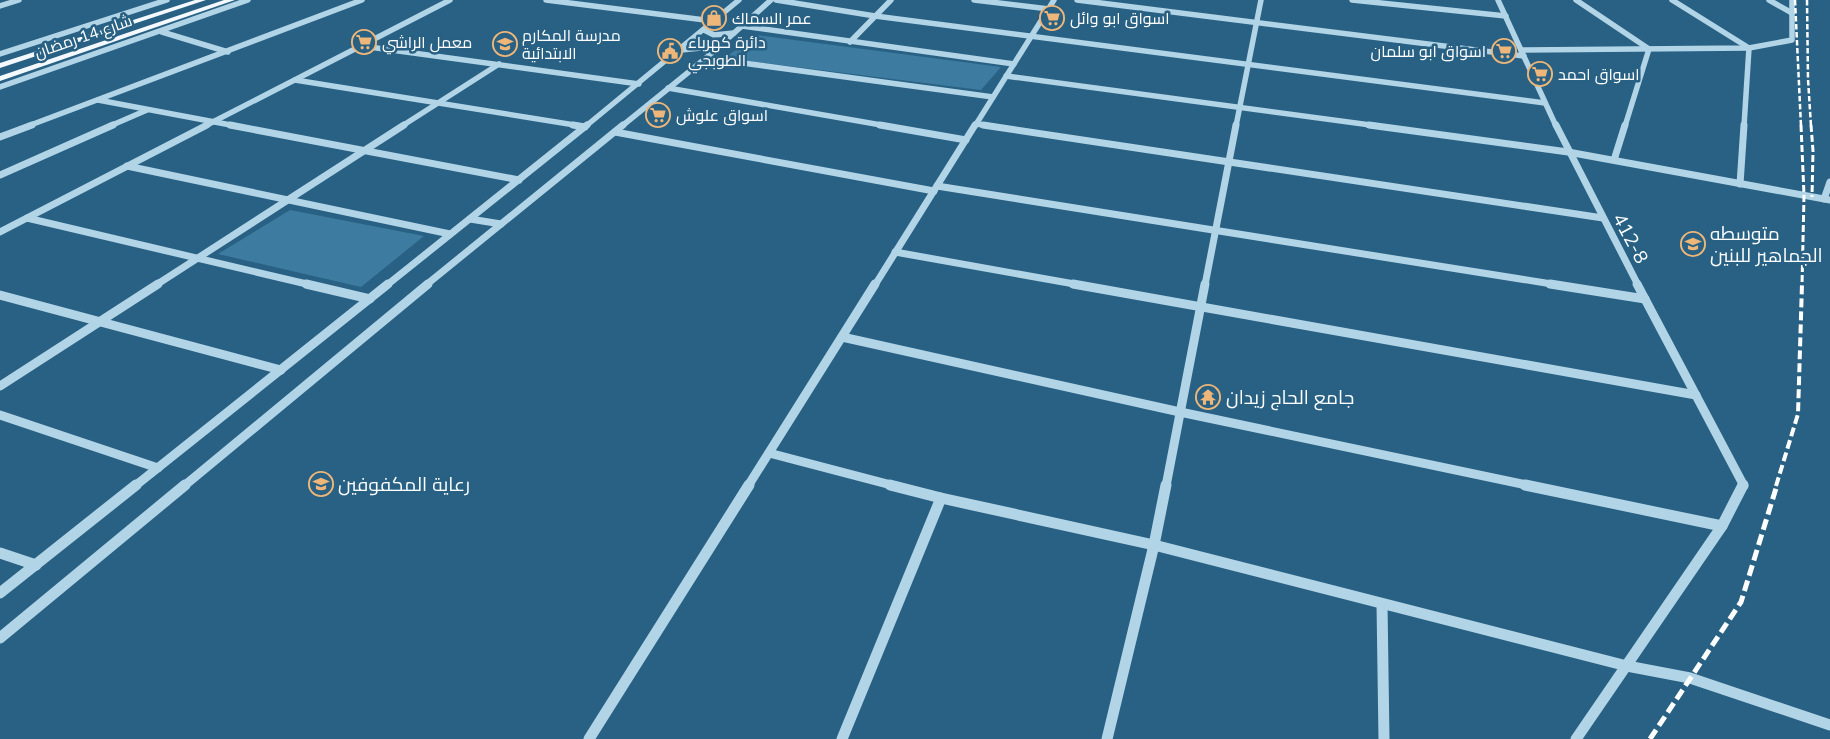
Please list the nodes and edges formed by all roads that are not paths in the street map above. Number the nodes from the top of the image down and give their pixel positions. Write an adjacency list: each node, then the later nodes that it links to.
1 (19, 0): 24 (street)
2 (167, 0): 44 (street)
3 (202, 0): 49 (main road, شارع 14 رمضان)
4 (248, 0): 34 (street)
5 (362, 0): 41 (street)
6 (450, 0): 38 (street)
7 (546, 0): 25 (street)
8 (607, 0): 25 (street)
9 (739, 0): 30 (street)
10 (771, 0): 32 (street)
11 (776, 0): 28 (street)
12 (891, 0): 28 (street)
13 (974, 0): 26 (street)
14 (1054, 0): 26 (street)
15 (1078, 0): 31 (street)
16 (1261, 0): 31 (street)
17 (1352, 0): 29 (street)
18 (1498, 0): 29 (street, 412-8)
19 (1576, 0): 40 (street)
20 (1672, 0): 39 (street)
21 (1769, 0): 27 (street)
22 (1792, 0): 27 (street)
23 (229, 1): 51 (main road, شارع 14 رمضان)
24 (0, 6)
25 (598, 6): 30 (street)
26 (1048, 9): 36 (street)
27 (1792, 13): 39 (street)
28 (875, 16): 36 (street); 37 (street)
29 (1506, 16): 43 (street, 412-8)
30 (713, 21): 33 (street)
31 (1257, 22): 43 (street); 46 (street)
32 (742, 26): 35 (street); 37 (street)
33 (704, 30): 35 (street); 42 (street)
34 (161, 31): 41 (street); 54 (street)
35 (735, 32): 45 (street)
36 (1032, 35): 46 (street); 48 (street)
37 (850, 42): 48 (street)
38 (362, 46): 47 (street); 52 (street)
39 (1749, 48): 40 (street); 76 (street)
40 (1649, 49): 43 (street); 70 (street)
41 (229, 52): 57 (street)
42 (679, 52): 45 (street); 53 (street)
43 (1522, 53): 58 (street, 412-8)
44 (0, 54)
45 (708, 56): 55 (street); 56 (street)
46 (1249, 63): 58 (street); 60 (street)
47 (499, 64): 53 (street); 59 (street)
48 (1014, 64): 50 (street)
49 (0, 66)
50 (1006, 76): 56 (street); 60 (street)
51 (0, 78)
52 (295, 80): 59 (street); 62 (street)
53 (639, 84): 64 (street)
54 (0, 87)
55 (668, 88): 65 (street); 67 (street)
56 (993, 98): 63 (street)
57 (98, 100): 61 (street); 66 (street)
58 (1545, 102): 69 (street, 412-8)
59 (438, 104): 64 (street); 68 (street)
60 (1240, 108): 69 (street); 71 (street)
61 (148, 110): 62 (street); 73 (street)
62 (214, 122): 68 (street); 72 (street)
63 (976, 124): 67 (street); 71 (street)
64 (585, 127): 74 (street)
65 (615, 132): 77 (street); 83 (street)
66 (0, 137)
67 (966, 140): 77 (street)
68 (365, 150): 74 (street); 78 (street)
69 (1568, 152): 70 (street); 81 (street, 412-8)
70 (1614, 160): 76 (street)
71 (1229, 163): 81 (street); 84 (street)
72 (127, 166): 78 (street); 80 (street)
73 (0, 175)
74 (519, 180): 82 (street)
75 (1830, 182): 79 (street)
76 (1740, 184): 79 (street)
77 (936, 188): 84 (street); 87 (street)
78 (288, 200): 86 (street); 88 (street)
79 (1827, 200)
80 (27, 218): 85 (street); 88 (street)
81 (1603, 218): 91 (street, 412-8)
82 (470, 219): 83 (street); 86 (street)
83 (502, 224): 109 (street)
84 (1216, 231): 91 (street); 92 (street)
85 (0, 232)
86 (450, 234): 90 (street)
87 (895, 252): 92 (street); 94 (street)
88 (197, 258): 90 (street); 93 (street)
89 (0, 295): 93 (street)
90 (370, 299): 95 (street)
91 (1645, 299): 97 (street, 412-8)
92 (1200, 307): 97 (street); 98 (street)
93 (100, 322): 95 (street); 96 (street)
94 (842, 337): 98 (street); 100 (street)
95 (281, 370): 101 (street)
96 (0, 386)
97 (1696, 396): 103 (street, 412-8)
98 (1180, 412): 103 (street); 104 (street)
99 (0, 415): 101 (street)
100 (769, 452): 102 (street); 112 (street)
101 (158, 468): 106 (street)
102 (941, 498): 104 (street); 113 (street)
103 (1722, 526): 110 (street)
104 (1154, 545): 108 (street); 114 (street)
105 (0, 553): 106 (street)
106 (36, 565): 107 (street)
107 (0, 593)
108 (1382, 604): 110 (street); 115 (street)
109 (0, 638)
110 (1627, 666): 111 (street); 116 (street)
111 (1830, 725)
112 (589, 739)
113 (842, 739)
114 (1107, 739)
115 (1384, 739)
116 (1576, 739)

